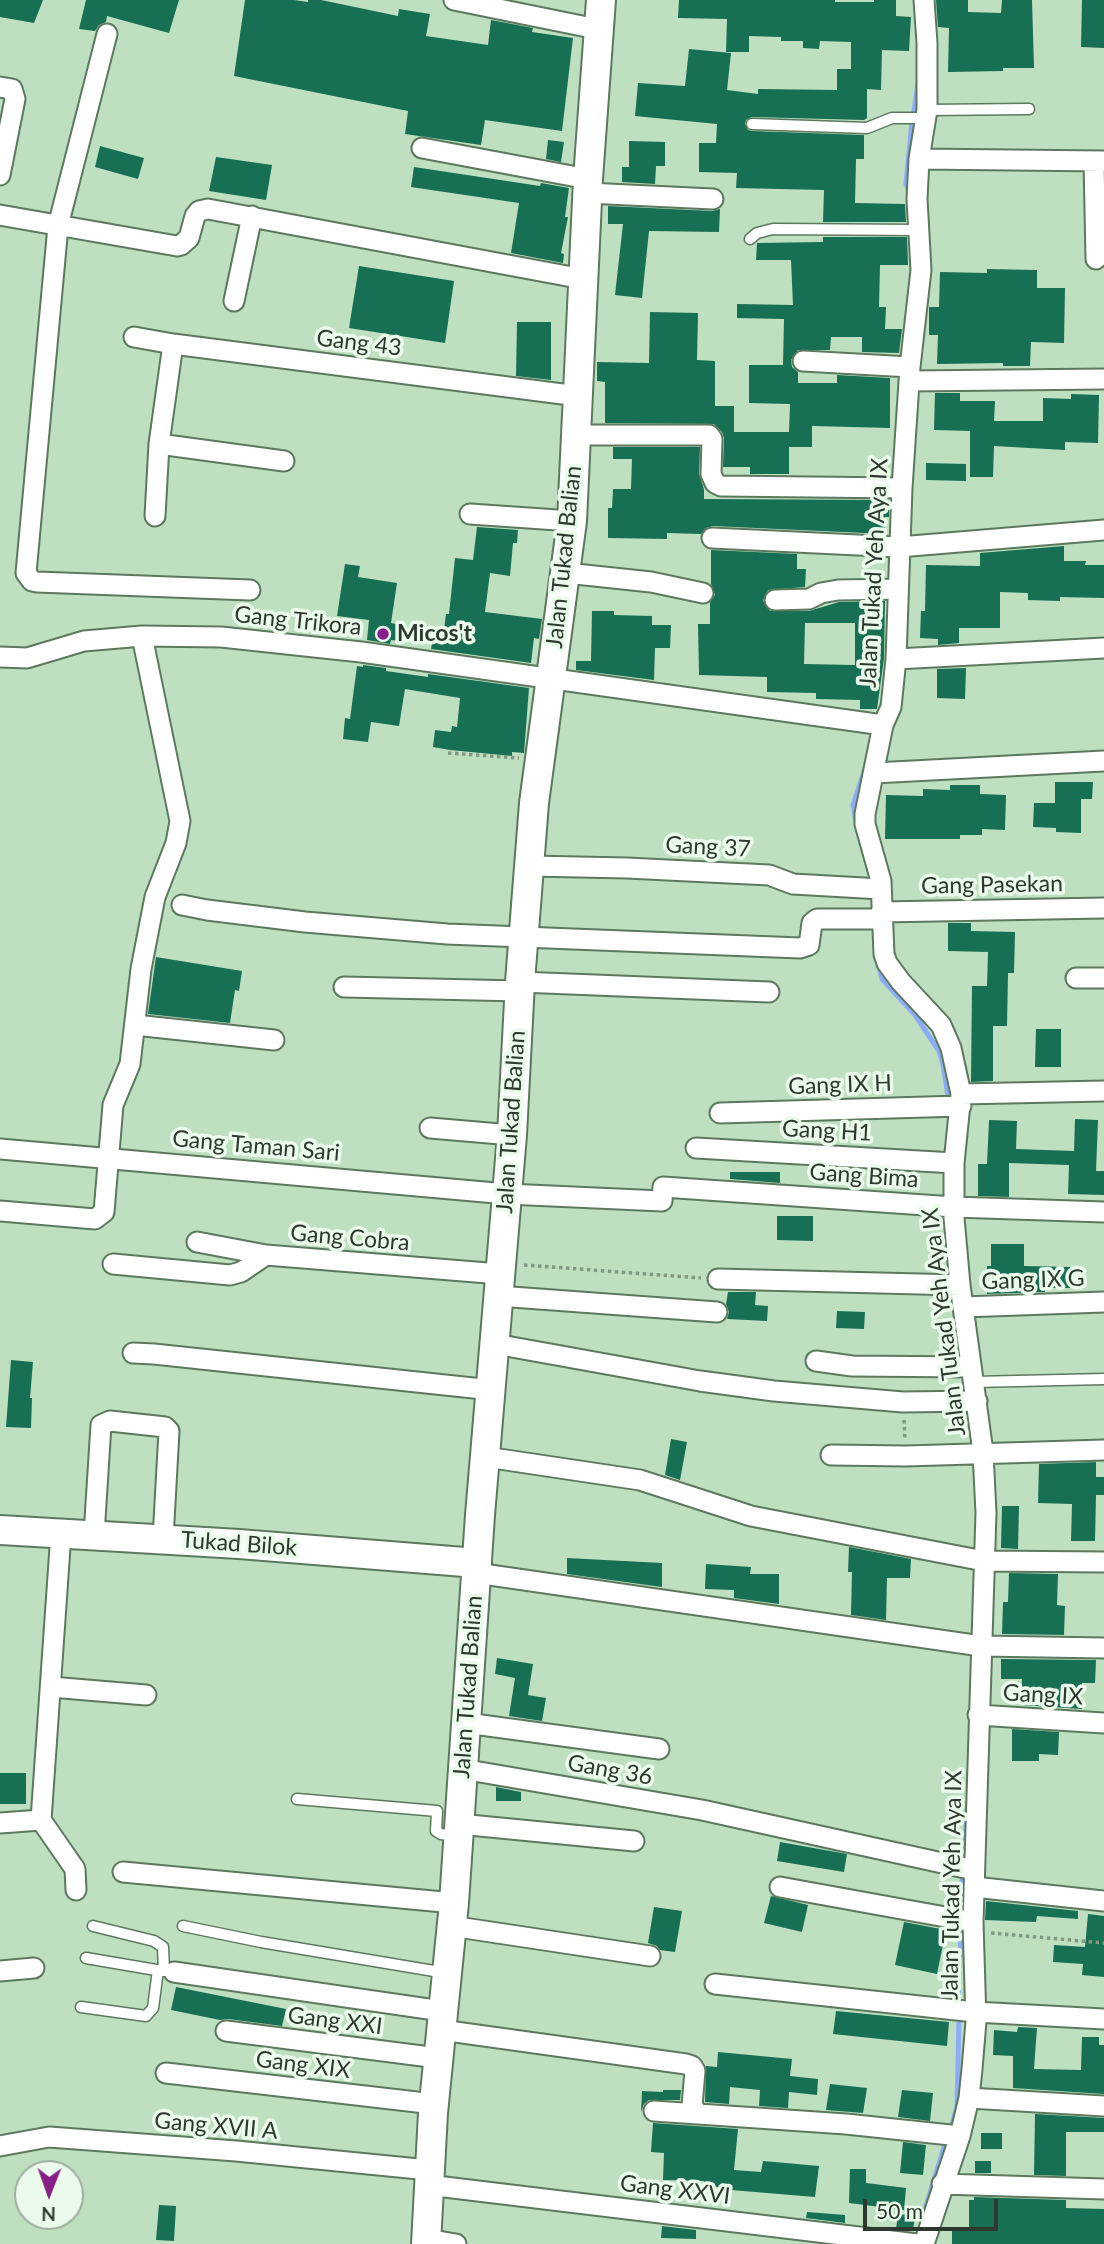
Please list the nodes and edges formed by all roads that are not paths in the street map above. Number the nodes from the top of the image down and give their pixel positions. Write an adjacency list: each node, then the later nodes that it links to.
1 (454, 0): 4 (street)
2 (601, 0): 4 (street, Jalan Tukad Balian)
3 (924, 0): 8 (street, Jalan Tukad Yeh Aya IX)
4 (597, 29): 14 (street, Jalan Tukad Balian)
5 (107, 34): 18 (street)
6 (0, 87): 13 (street)
7 (1029, 109): 8 (lane)
8 (926, 114): 9 (lane); 11 (street, Jalan Tukad Yeh Aya IX)
9 (752, 124)
10 (422, 148): 14 (street)
11 (919, 159): 12 (street); 19 (street, Jalan Tukad Yeh Aya IX)
12 (1099, 161): 21 (street)
13 (0, 175)
14 (587, 186): 15 (street); 22 (street, Jalan Tukad Balian)
15 (713, 199)
16 (0, 215): 18 (street)
17 (252, 216): 18 (street); 22 (street); 23 (street)
18 (58, 226): 42 (street)
19 (919, 230): 20 (lane); 27 (street, Jalan Tukad Yeh Aya IX)
20 (750, 239)
21 (1096, 259)
22 (583, 279): 29 (street, Jalan Tukad Balian)
23 (234, 301)
24 (134, 337): 25 (street, Gang 43)
25 (173, 344): 29 (street, Gang 43); 31 (street)
26 (803, 361): 27 (street)
27 (910, 374): 28 (street); 33 (street, Jalan Tukad Yeh Aya IX)
28 (1104, 379)
29 (578, 396): 30 (street, Jalan Tukad Balian)
30 (576, 435): 33 (street); 36 (street, Jalan Tukad Balian)
31 (159, 444): 32 (street); 35 (street)
32 (284, 461)
33 (902, 488): 39 (street, Jalan Tukad Yeh Aya IX)
34 (470, 514): 36 (street)
35 (155, 516)
36 (572, 521): 40 (street, Jalan Tukad Balian)
37 (1104, 530): 39 (street)
38 (712, 538): 39 (street)
39 (899, 547): 41 (street, Jalan Tukad Yeh Aya IX)
40 (566, 573): 43 (street); 49 (street, Jalan Tukad Balian)
41 (898, 589): 44 (street); 48 (street, Jalan Tukad Yeh Aya IX)
42 (250, 590)
43 (703, 593)
44 (775, 600)
45 (142, 636): 47 (street, Gang Trikora); 49 (street, Gang Trikora); 64 (street)
46 (1104, 648): 48 (street)
47 (0, 657)
48 (896, 659): 50 (street, Jalan Tukad Yeh Aya IX)
49 (551, 679): 50 (street, Gang Trikora); 53 (street, Jalan Tukad Balian)
50 (883, 725): 52 (street, Jalan Tukad Yeh Aya IX)
51 (1104, 761): 52 (street)
52 (874, 773): 54 (street, Jalan Tukad Yeh Aya IX)
53 (530, 866): 54 (street, Gang 37); 58 (street, Jalan Tukad Balian)
54 (881, 888): 57 (street, Jalan Tukad Yeh Aya IX)
55 (182, 905): 58 (street)
56 (1104, 908): 57 (street, Gang Pasekan)
57 (881, 915): 58 (street, Gang Pasekan); 67 (street, Jalan Tukad Yeh Aya IX)
58 (524, 938): 62 (street, Jalan Tukad Balian)
59 (1076, 978): 60 (street)
60 (1104, 978)
61 (344, 987): 62 (street)
62 (520, 987): 63 (street); 70 (street, Jalan Tukad Balian)
63 (769, 992)
64 (135, 1026): 65 (street); 73 (street)
65 (274, 1040)
66 (1104, 1091): 67 (street, Gang IX H)
67 (961, 1100): 68 (street, Gang IX H); 74 (street, Jalan Tukad Yeh Aya IX)
68 (720, 1113)
69 (430, 1128): 70 (street)
70 (512, 1135): 76 (street, Jalan Tukad Balian)
71 (696, 1148): 74 (street, Gang H1)
72 (0, 1149): 73 (street, Gang Taman Sari)
73 (108, 1157): 76 (street, Gang Taman Sari); 78 (street)
74 (954, 1163): 77 (street, Jalan Tukad Yeh Aya IX)
75 (663, 1187): 76 (street, Gang Taman Sari); 77 (street, Gang Bima)
76 (507, 1194): 83 (street, Jalan Tukad Balian)
77 (954, 1207): 79 (street, Gang Bima); 85 (street, Jalan Tukad Yeh Aya IX)
78 (0, 1211)
79 (1104, 1212)
80 (197, 1242): 81 (street, Gang Cobra)
81 (266, 1255): 82 (street); 83 (street, Gang Cobra)
82 (113, 1264)
83 (500, 1278): 88 (street, Gang Cobra); 89 (street, Jalan Tukad Balian)
84 (718, 1279): 85 (street)
85 (960, 1285): 87 (street, Jalan Tukad Yeh Aya IX)
86 (1104, 1302): 87 (street, Gang IX G)
87 (963, 1307): 93 (street, Jalan Tukad Yeh Aya IX)
88 (717, 1312)
89 (495, 1344): 93 (street); 94 (street, Jalan Tukad Balian)
90 (133, 1353): 94 (street)
91 (816, 1361): 93 (street)
92 (1104, 1379): 93 (lane)
93 (974, 1384): 96 (street, Jalan Tukad Yeh Aya IX)
94 (492, 1390): 98 (street, Jalan Tukad Balian)
95 (1104, 1450): 96 (street)
96 (983, 1452): 97 (street); 103 (street, Jalan Tukad Yeh Aya IX)
97 (831, 1455)
98 (486, 1457): 103 (street); 105 (street, Jalan Tukad Balian)
99 (0, 1530): 100 (street, Tukad Bilok)
100 (61, 1533): 101 (street, Tukad Bilok); 108 (street)
101 (94, 1535): 102 (street, Tukad Bilok); 102 (street)
102 (163, 1539): 105 (street, Tukad Bilok)
103 (984, 1561): 104 (street); 106 (street, Jalan Tukad Yeh Aya IX)
104 (1104, 1563)
105 (476, 1568): 106 (street); 111 (street, Jalan Tukad Balian)
106 (981, 1646): 107 (street); 110 (street, Jalan Tukad Yeh Aya IX)
107 (1104, 1648)
108 (51, 1688): 109 (street); 116 (street)
109 (146, 1695)
110 (978, 1715): 112 (street, Gang IX); 121 (street, Jalan Tukad Yeh Aya IX)
111 (466, 1723): 113 (street); 114 (street, Jalan Tukad Balian)
112 (1104, 1723)
113 (659, 1749)
114 (463, 1769): 118 (street, Jalan Tukad Balian); 121 (street, Gang 36)
115 (297, 1798): 118 (lane)
116 (41, 1820): 117 (street); 123 (street)
117 (0, 1822)
118 (458, 1830): 119 (street); 125 (street, Jalan Tukad Balian)
119 (635, 1841)
120 (123, 1872): 125 (street)
121 (974, 1878): 124 (street, Gang 36); 128 (street, Jalan Tukad Yeh Aya IX)
122 (780, 1888): 128 (street)
123 (76, 1890)
124 (1104, 1901)
125 (452, 1914): 129 (street); 134 (street, Jalan Tukad Balian)
126 (93, 1926): 133 (lane)
127 (183, 1926): 134 (lane)
128 (973, 1927): 137 (street, Jalan Tukad Yeh Aya IX)
129 (650, 1956)
130 (86, 1958): 133 (lane)
131 (34, 1968): 132 (street)
132 (0, 1971)
133 (166, 1971): 136 (lane); 139 (street)
134 (446, 1973): 139 (street, Jalan Tukad Balian)
135 (715, 1984): 137 (street)
136 (81, 2007)
137 (975, 2012): 138 (street); 143 (street, Jalan Tukad Yeh Aya IX)
138 (1104, 2019)
139 (442, 2021): 141 (street, Jalan Tukad Balian); 147 (street)
140 (226, 2031): 141 (street, Gang XXI)
141 (438, 2058): 144 (street, Jalan Tukad Balian)
142 (166, 2073): 144 (street, Gang XIX)
143 (969, 2098): 145 (street); 148 (street, Jalan Tukad Yeh Aya IX)
144 (434, 2105): 150 (street, Jalan Tukad Balian)
145 (1104, 2106)
146 (654, 2111): 147 (street)
147 (697, 2112): 148 (street)
148 (960, 2136): 151 (street, Jalan Tukad Yeh Aya IX)
149 (0, 2146): 150 (street, Gang XVII A)
150 (428, 2178): 153 (street, Jalan Tukad Balian); 155 (street, Gang XXVI)
151 (942, 2184): 152 (street); 156 (street, Jalan Tukad Yeh Aya IX)
152 (1104, 2189)
153 (426, 2241): 154 (street)
154 (456, 2244)
155 (917, 2244)
156 (924, 2244)

